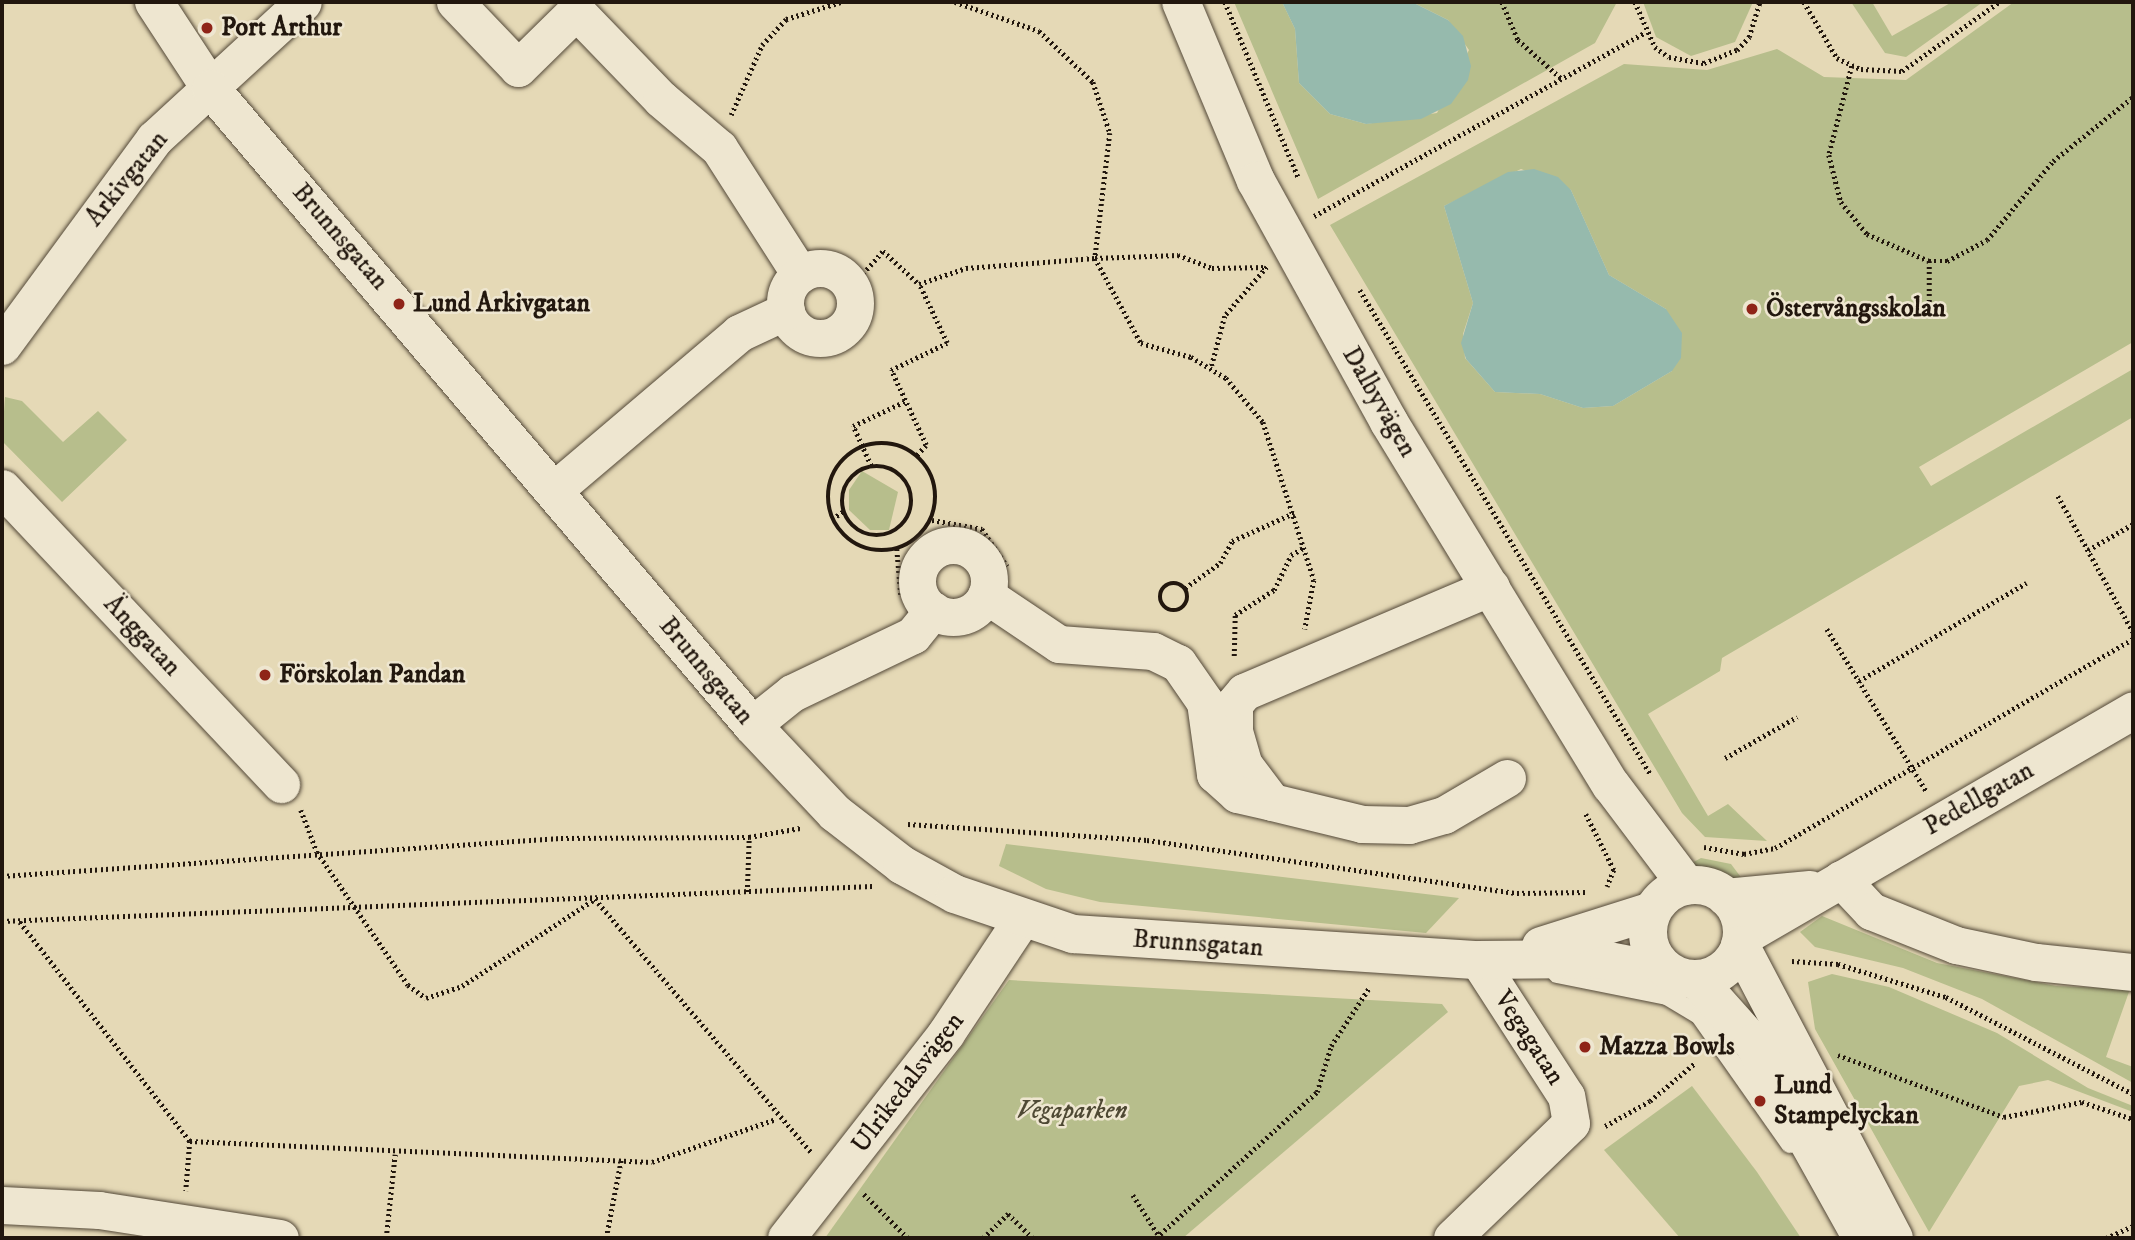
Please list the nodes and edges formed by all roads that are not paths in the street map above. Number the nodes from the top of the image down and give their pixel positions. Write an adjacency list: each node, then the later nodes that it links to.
1 (154, 2): 5 (street, Brunnsgatan)
2 (303, 2): 5 (street, Arkivgatan)
3 (455, 2): 6 (street)
4 (1181, 2): 12 (street, Dalbyvägen)
5 (211, 89): 8 (street, Arkivgatan); 10 (street, Brunnsgatan)
6 (800, 274): 7 (street); 7 (street)
7 (786, 311): 10 (street)
8 (2, 346)
9 (2, 488): 17 (street, Änggatan)
10 (553, 491): 15 (street, Brunnsgatan)
11 (998, 587): 13 (street); 13 (street); 18 (street)
12 (1491, 587): 18 (street); 21 (street, Dalbyvägen)
13 (933, 610): 15 (street)
14 (2133, 710): 19 (street, Pedellgatan)
15 (752, 725): 22 (street, Brunnsgatan)
16 (1507, 778): 18 (street)
17 (281, 784)
18 (1272, 802)
19 (1833, 883): 20 (street, Pedellgatan); 23 (street, Pedellgatan); 25 (street)
20 (1725, 897): 21 (street); 23 (street)
21 (1666, 900): 24 (street, Brunnsgatan); 26 (street)
22 (1021, 920): 24 (street, Brunnsgatan); 29 (street, Ulrikedalsvägen)
23 (1741, 941): 26 (street); 33 (street)
24 (1478, 960): 26 (street, Brunnsgatan); 30 (street, Vegagatan); 31 (lane)
25 (2133, 972)
26 (1683, 976): 32 (street)
27 (2, 1205): 28 (street)
28 (279, 1238)
29 (786, 1238)
30 (1452, 1238)
31 (1856, 1238)
32 (1862, 1238)
33 (1894, 1238)

